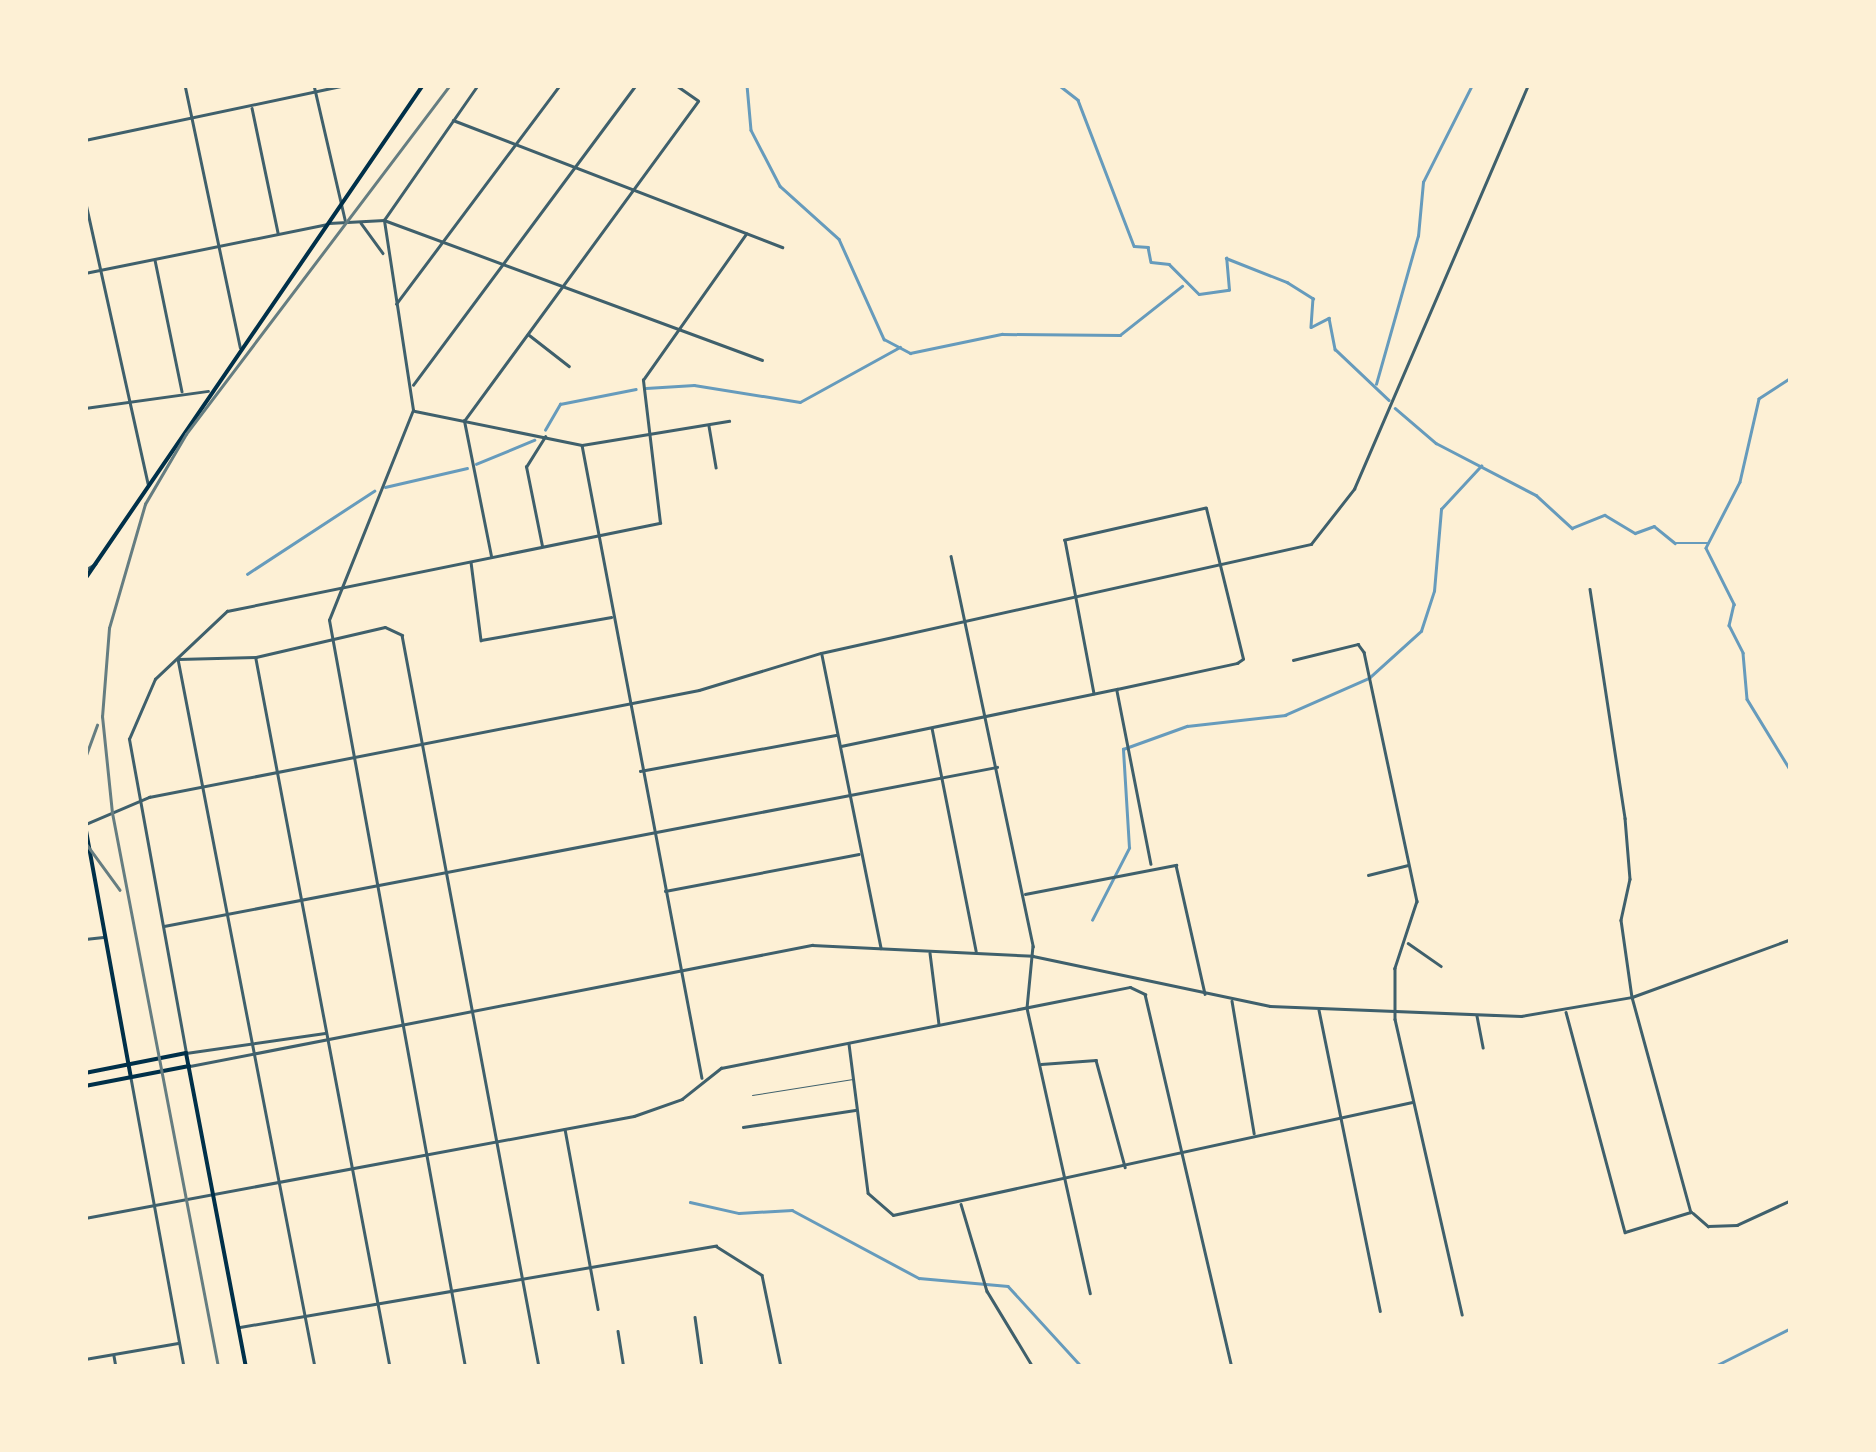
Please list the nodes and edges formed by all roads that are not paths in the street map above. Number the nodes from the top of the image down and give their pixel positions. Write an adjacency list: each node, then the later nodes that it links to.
1 (185, 85): 12 (street)
2 (314, 85): 10 (street)
3 (346, 85): 10 (street)
4 (423, 85): 19 (main road)
5 (478, 85): 13 (street)
6 (560, 85): 15 (street)
7 (636, 85): 16 (street)
8 (675, 85): 17 (street)
9 (1528, 85): 61 (street)
10 (316, 92): 11 (street); 19 (street)
11 (251, 106): 12 (street); 24 (street)
12 (192, 118): 14 (street); 27 (street)
13 (451, 119): 15 (street); 21 (street)
14 (85, 140)
15 (515, 145): 16 (street); 26 (street)
16 (573, 167): 17 (street); 31 (street)
17 (632, 189): 25 (street); 34 (street)
18 (85, 199): 32 (street)
19 (340, 205): 20 (street); 23 (main road)
20 (344, 219): 22 (street); 23 (street)
21 (384, 220): 22 (street); 26 (street); 29 (street)
22 (360, 222): 29 (street)
23 (327, 224): 24 (street); 38 (main road)
24 (279, 234): 27 (street)
25 (746, 234): 28 (street); 36 (street)
26 (440, 245): 31 (street); 35 (street)
27 (218, 246): 30 (street); 38 (street)
28 (782, 248)
29 (384, 254): 35 (street)
30 (155, 258): 32 (street); 42 (street)
31 (499, 267): 34 (street); 41 (street)
32 (99, 270): 33 (street); 44 (street)
33 (85, 272)
34 (561, 289): 36 (street); 37 (street)
35 (394, 304): 41 (street)
36 (674, 330): 39 (street); 50 (street)
37 (527, 333): 40 (street); 47 (street)
38 (240, 348): 43 (main road)
39 (762, 360)
40 (569, 366)
41 (412, 386): 46 (street)
42 (182, 391): 43 (street); 44 (street)
43 (208, 391): 54 (main road)
44 (127, 400): 45 (street); 54 (street)
45 (85, 408)
46 (413, 410): 47 (street); 65 (street)
47 (464, 420): 51 (street); 58 (street)
48 (729, 420): 49 (street)
49 (708, 425): 50 (street); 53 (street)
50 (645, 436): 52 (street); 55 (street)
51 (545, 437): 52 (street); 56 (street)
52 (582, 446): 55 (street)
53 (716, 467)
54 (148, 484): 60 (main road)
55 (598, 537): 56 (street); 67 (street)
56 (542, 548): 58 (street)
57 (950, 556): 68 (street)
58 (491, 557): 59 (street)
59 (471, 562): 65 (street); 67 (street)
60 (96, 563): 62 (street); 63 (main road)
61 (1227, 569): 66 (street); 66 (street); 74 (street)
62 (85, 570)
63 (85, 579)
64 (1590, 589): 115 (street)
65 (336, 592): 69 (street); 72 (street)
66 (1076, 601): 68 (street); 75 (street)
67 (612, 617): 76 (street)
68 (965, 624): 70 (street); 77 (street)
69 (328, 639): 71 (street); 80 (street); 82 (street)
70 (822, 653): 76 (street); 79 (street)
71 (256, 657): 72 (street); 85 (street)
72 (177, 658): 87 (street); 89 (street)
73 (1293, 660): 94 (street)
74 (1117, 689): 75 (street); 95 (street)
75 (1094, 693): 77 (street)
76 (628, 705): 80 (street); 84 (street)
77 (986, 716): 78 (street); 83 (street)
78 (932, 727): 81 (street); 86 (street)
79 (839, 735): 81 (street); 84 (street)
80 (423, 746): 82 (street); 96 (street)
81 (841, 746): 88 (street)
82 (350, 759): 85 (street); 98 (street)
83 (997, 767): 86 (street); 100 (street)
84 (640, 771): 91 (street)
85 (278, 773): 87 (street); 101 (street)
86 (942, 777): 88 (street); 110 (street)
87 (206, 787): 89 (street); 102 (street)
88 (850, 794): 91 (street); 93 (street)
89 (140, 801): 90 (street); 103 (street)
90 (85, 825): 92 (main road)
91 (652, 834): 96 (street); 99 (street)
92 (87, 844): 104 (main road)
93 (862, 854): 99 (street); 108 (street)
94 (1410, 865): 97 (street); 107 (street)
95 (1152, 866): 100 (street); 114 (street)
96 (447, 874): 98 (street); 117 (street)
97 (1368, 875)
98 (374, 886): 101 (street); 123 (street)
99 (664, 892): 113 (street)
100 (1024, 895): 111 (street)
101 (302, 900): 102 (street); 125 (street)
102 (230, 914): 103 (street); 126 (street)
103 (162, 926): 129 (street)
104 (105, 937): 106 (street); 131 (main road)
105 (1791, 939): 115 (street)
106 (86, 940)
107 (1406, 942): 112 (street); 120 (street)
108 (882, 948): 109 (street); 113 (street)
109 (930, 950): 110 (street); 124 (street)
110 (976, 952): 111 (street)
111 (1033, 956): 114 (street); 118 (street)
112 (1441, 966)
113 (679, 968): 117 (street); 137 (street)
114 (1206, 994): 116 (street)
115 (1632, 997): 121 (street); 155 (street)
116 (1232, 1000): 119 (street); 145 (street)
117 (472, 1007): 123 (street); 146 (street)
118 (1027, 1008): 124 (street); 132 (street); 147 (street)
119 (1318, 1008): 120 (street); 142 (street)
120 (1394, 1011): 122 (street); 140 (street)
121 (1566, 1012): 122 (street); 155 (street)
122 (1477, 1014): 128 (street)
123 (400, 1020): 125 (street); 148 (street)
124 (939, 1026): 127 (street)
125 (327, 1034): 126 (street); 130 (street); 150 (street)
126 (254, 1041): 129 (street); 130 (street)
127 (848, 1043): 136 (street); 137 (street)
128 (1483, 1047)
129 (186, 1054): 131 (main road); 133 (main road)
130 (256, 1054): 133 (street); 152 (street)
131 (128, 1064): 134 (main road); 135 (main road)
132 (1040, 1064): 149 (street); 151 (street)
133 (189, 1066): 135 (main road); 167 (main road)
134 (85, 1073)
135 (130, 1077): 138 (main road); 169 (street)
136 (853, 1078): 139 (lane); 141 (street)
137 (702, 1079): 144 (street)
138 (85, 1086)
139 (752, 1095)
140 (1413, 1102): 142 (street); 164 (street)
141 (857, 1110): 143 (street); 154 (street)
142 (1340, 1114): 145 (street); 163 (street)
143 (743, 1127)
144 (565, 1129): 146 (street); 157 (street)
145 (1254, 1135): 147 (street)
146 (497, 1142): 148 (street); 158 (street)
147 (1180, 1154): 149 (street); 185 (street)
148 (425, 1156): 150 (street); 159 (street)
149 (1126, 1168): 151 (street)
150 (352, 1169): 152 (street); 161 (street)
151 (1066, 1180): 154 (street); 160 (street)
152 (280, 1182): 156 (street); 165 (street)
153 (1791, 1200): 155 (street)
154 (960, 1203): 184 (street)
155 (1692, 1212)
156 (85, 1218)
157 (590, 1262): 158 (street); 162 (street); 172 (street)
158 (522, 1273): 159 (street); 179 (street)
159 (450, 1287): 161 (street); 178 (street)
160 (1090, 1293)
161 (377, 1302): 165 (street); 177 (street)
162 (598, 1309)
163 (1380, 1311)
164 (1462, 1314)
165 (305, 1315): 167 (street); 176 (street)
166 (695, 1317): 181 (street)
167 (238, 1328): 175 (main road)
168 (618, 1331): 180 (street)
169 (180, 1342): 170 (street); 174 (street)
170 (114, 1354): 171 (street); 173 (street)
171 (85, 1359)
172 (781, 1366): 183 (street)
173 (116, 1367)
174 (184, 1367)
175 (246, 1367)
176 (315, 1367)
177 (390, 1367)
178 (465, 1367)
179 (539, 1367)
180 (624, 1367)
181 (703, 1367): 182 (street)
182 (742, 1367)
183 (770, 1367)
184 (1033, 1367)
185 (1232, 1367)

